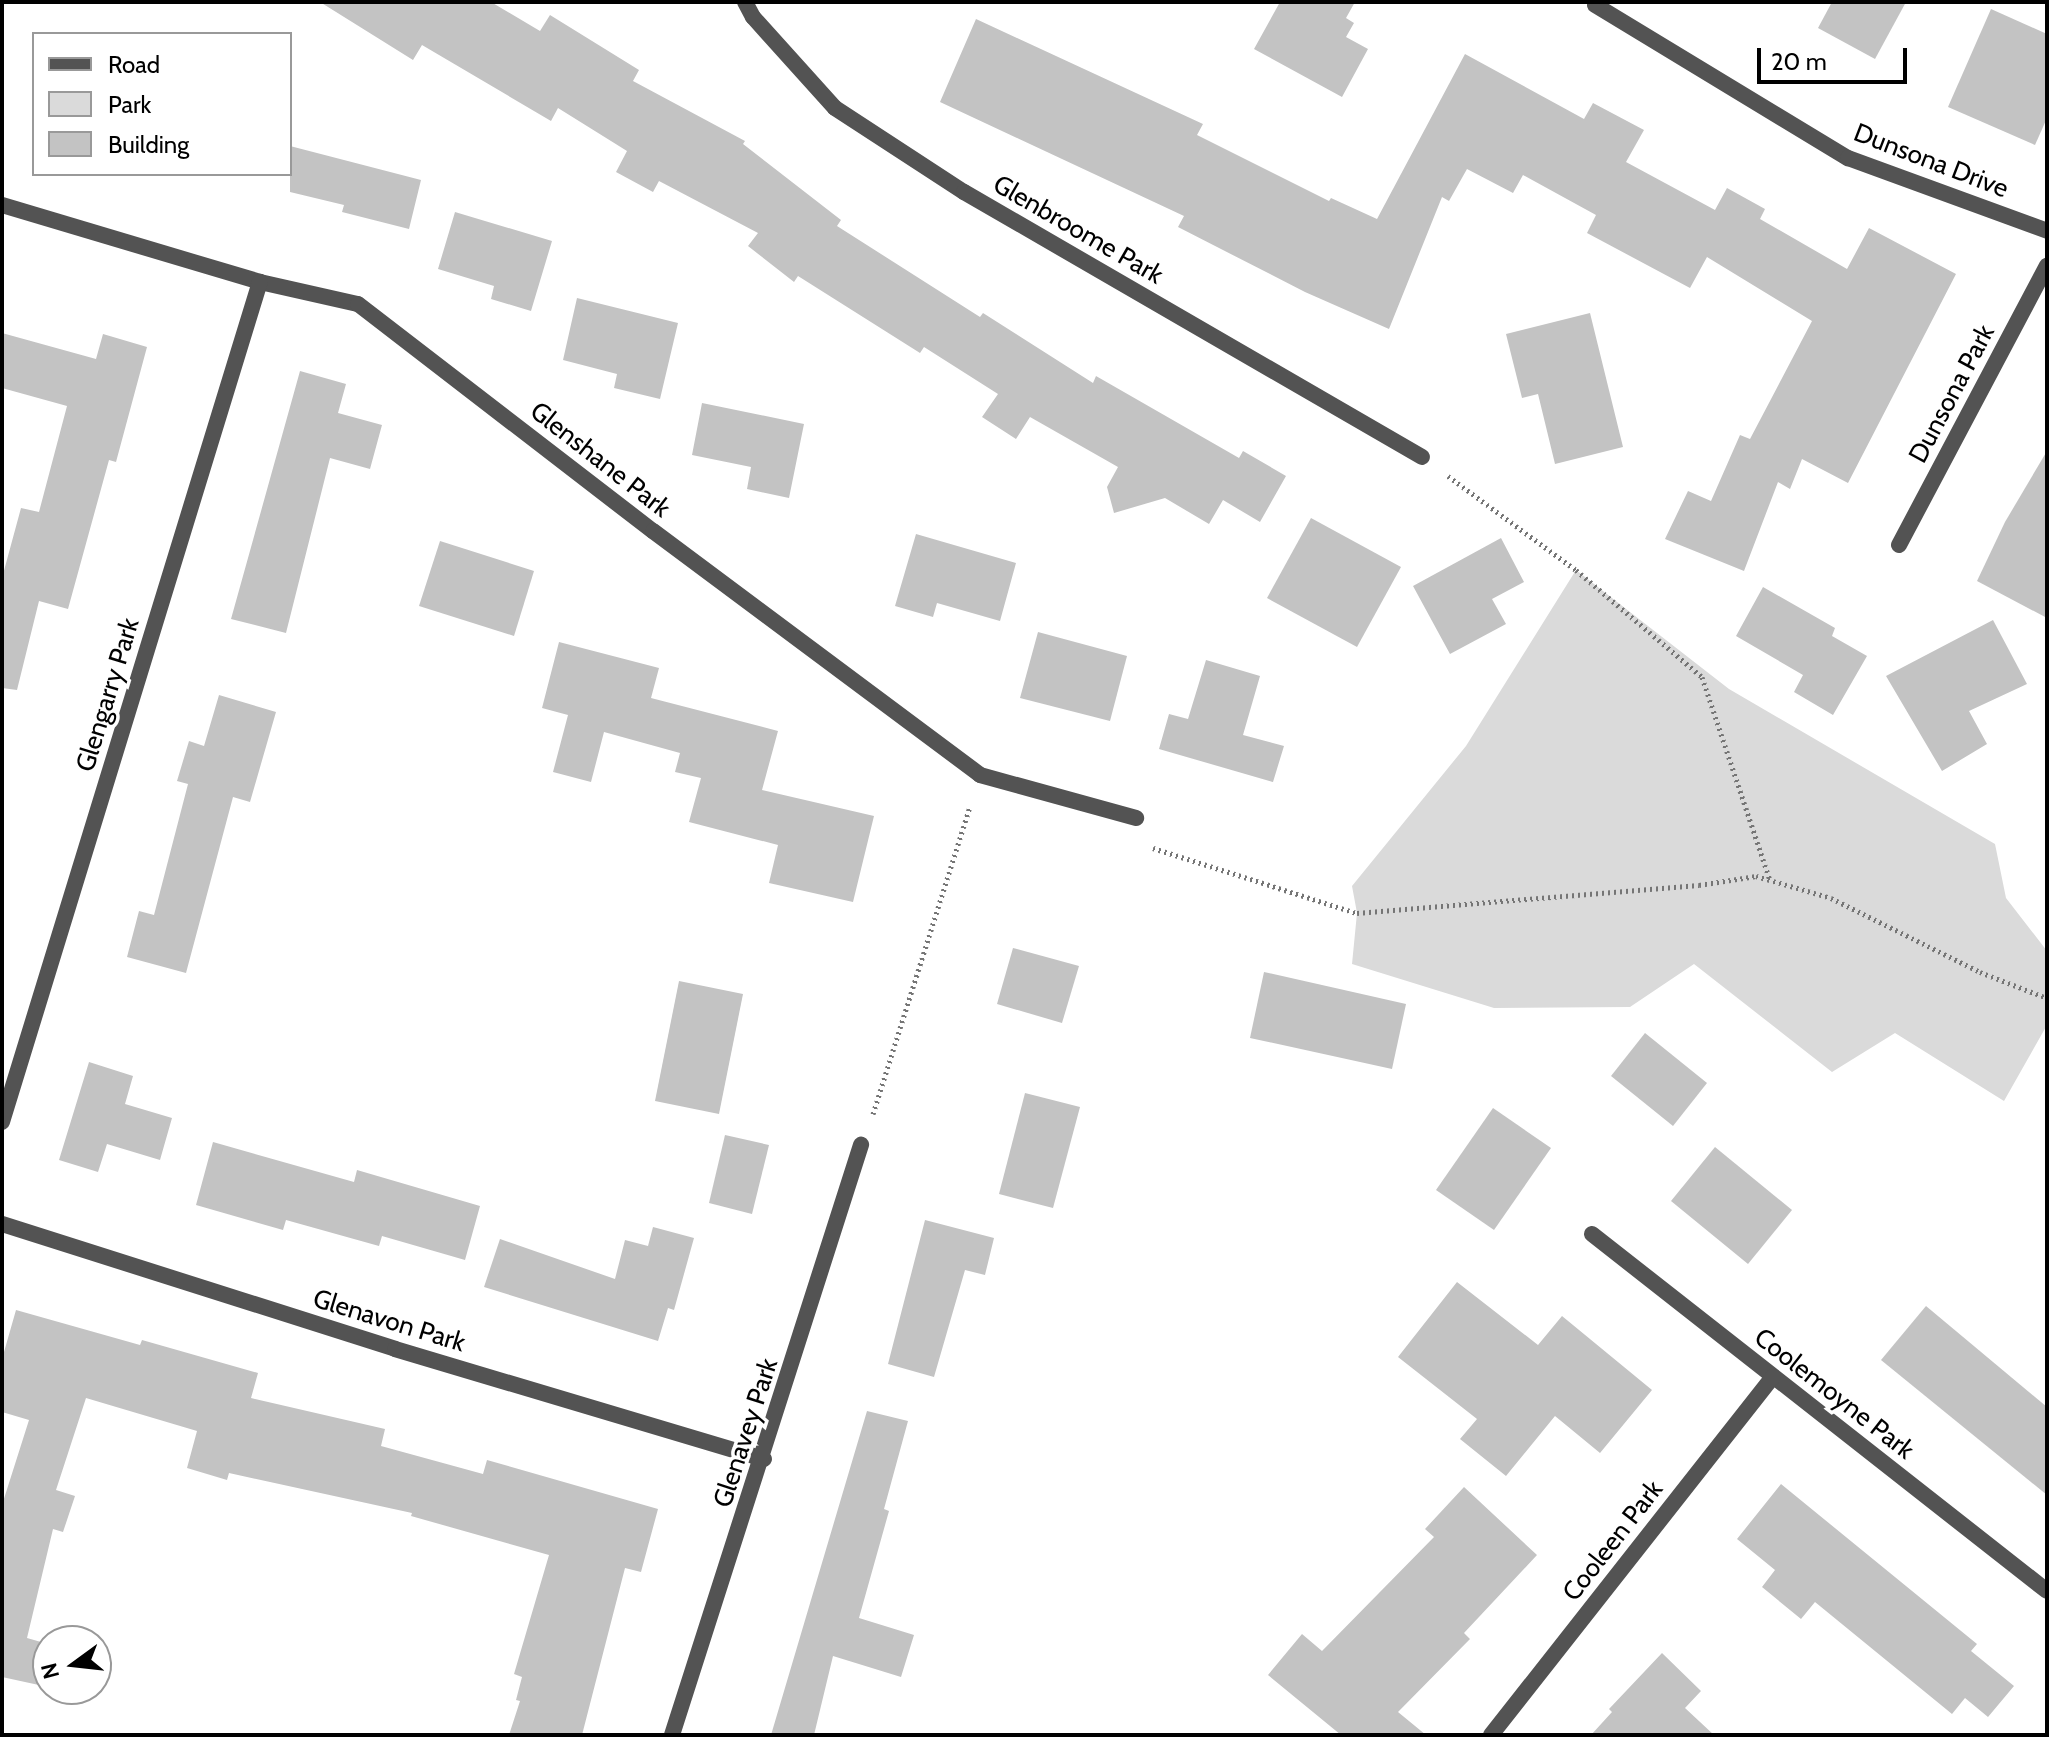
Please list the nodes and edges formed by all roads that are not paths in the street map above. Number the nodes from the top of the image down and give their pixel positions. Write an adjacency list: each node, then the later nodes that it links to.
1 (745, 2): 7 (street, Glenbroome Park)
2 (1595, 5): 4 (street, Dunsona Drive)
3 (2, 205): 6 (street, Glenshane Park)
4 (2047, 231)
5 (2047, 266): 8 (street, Dunsona Park)
6 (260, 282): 9 (street, Glenshane Park); 10 (street, Glengarry Park)
7 (1422, 457)
8 (1899, 545)
9 (1136, 818)
10 (2, 1122)
11 (861, 1145): 15 (street, Glenavey Park)
12 (2, 1224): 15 (street, Glenavon Park)
13 (1592, 1234): 14 (street, Coolemoyne Park)
14 (1773, 1377): 16 (street, Coolemoyne Park); 18 (street, Cooleen Park)
15 (764, 1459): 17 (street, Glenavey Park)
16 (2047, 1591)
17 (672, 1735)
18 (1491, 1735)

